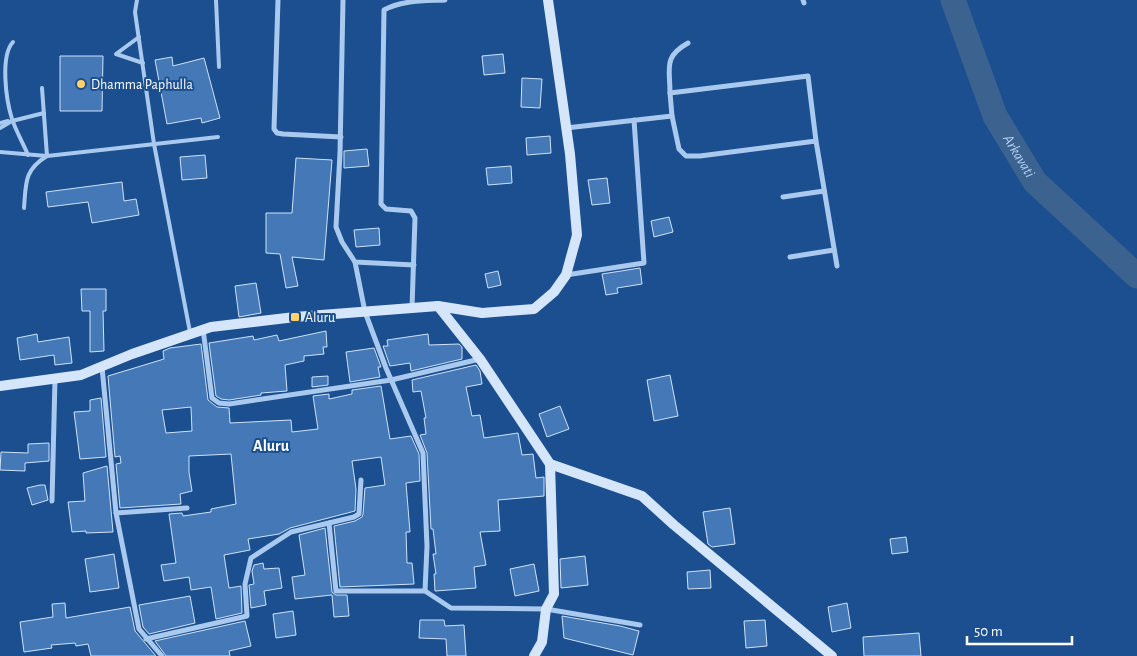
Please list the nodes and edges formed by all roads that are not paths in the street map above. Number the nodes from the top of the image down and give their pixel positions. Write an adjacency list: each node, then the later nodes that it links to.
1 (137, 0): 7 (lane)
2 (216, 0): 11 (lane)
3 (278, 0): 22 (street)
4 (343, 0): 22 (street)
5 (445, 0): 34 (street)
6 (548, 0): 20 (street)
7 (139, 37): 10 (lane); 10 (lane)
8 (13, 42): 17 (lane)
9 (688, 43): 13 (street)
10 (143, 63): 24 (lane)
11 (219, 67)
12 (42, 88): 14 (lane)
13 (670, 93): 15 (street); 23 (street)
14 (44, 113): 17 (lane); 27 (lane)
15 (672, 116): 16 (street); 23 (street)
16 (634, 120): 20 (street); 36 (street)
17 (12, 121): 18 (lane); 19 (lane); 26 (lane)
18 (0, 123)
19 (0, 128)
20 (566, 128): 36 (street)
21 (218, 137): 24 (lane)
22 (341, 137): 33 (street)
23 (816, 141): 28 (street)
24 (154, 144): 27 (lane); 41 (lane)
25 (0, 152): 26 (lane)
26 (28, 155): 27 (lane)
27 (47, 156): 30 (lane)
28 (824, 191): 29 (street); 31 (street)
29 (783, 196)
30 (24, 208)
31 (834, 250): 32 (street); 35 (street)
32 (790, 257)
33 (355, 262): 34 (street); 39 (street)
34 (414, 265): 38 (street)
35 (837, 266)
36 (566, 275): 37 (street)
37 (438, 306): 38 (street); 42 (street)
38 (412, 308): 39 (street)
39 (365, 312): 40 (street); 45 (street)
40 (203, 328): 41 (street); 45 (street)
41 (190, 333): 43 (street)
42 (480, 359): 45 (street); 47 (street)
43 (102, 367): 44 (street); 51 (street)
44 (54, 379): 46 (street); 49 (street)
45 (391, 380): 53 (street)
46 (0, 386)
47 (550, 464): 54 (street); 59 (street)
48 (361, 480): 52 (street)
49 (52, 502)
50 (187, 508): 51 (street)
51 (116, 513): 56 (street)
52 (329, 523): 53 (street); 56 (street)
53 (425, 591): 54 (street)
54 (546, 608): 55 (street); 58 (street)
55 (640, 625)
56 (146, 639): 57 (street)
57 (162, 656)
58 (534, 656)
59 (832, 656)

